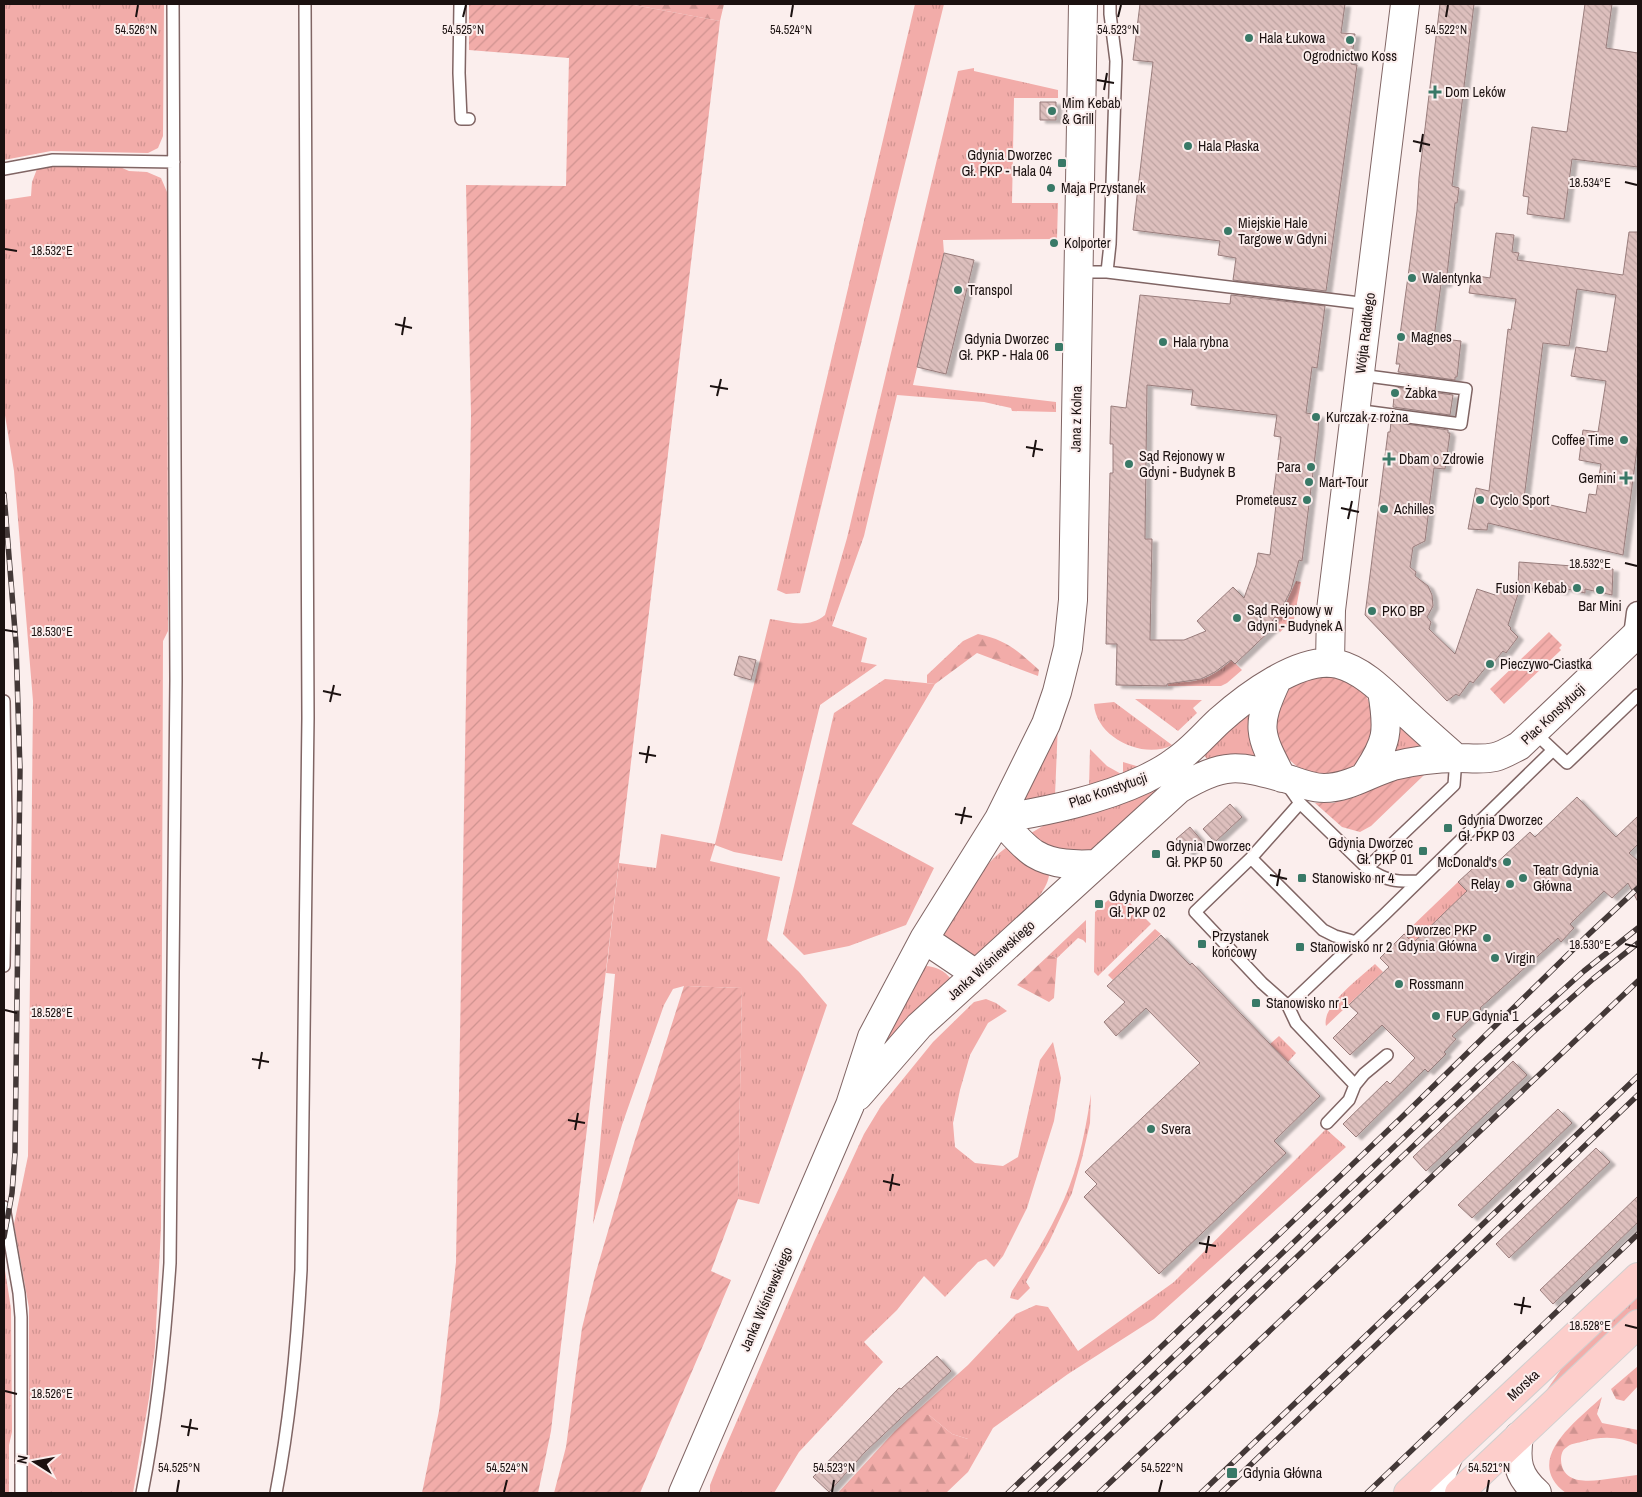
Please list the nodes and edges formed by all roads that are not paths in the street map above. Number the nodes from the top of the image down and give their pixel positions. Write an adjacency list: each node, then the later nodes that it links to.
1 (173, 4): 8 (lane)
2 (305, 4): 47 (lane)
3 (460, 4): 7 (lane)
4 (1083, 4): 10 (main road, Jana z Kolna)
5 (1110, 4): 11 (lane)
6 (1405, 4): 12 (main road, Wójta Radtkego)
7 (468, 119)
8 (174, 162): 9 (lane); 46 (lane)
9 (4, 169)
10 (1078, 272): 11 (lane); 26 (main road, Jana z Kolna)
11 (1107, 272): 12 (lane)
12 (1368, 304): 13 (main road, Wójta Radtkego)
13 (1360, 375): 14 (main road, Wójta Radtkego); 14 (lane)
14 (1355, 410): 16 (main road, Wójta Radtkego)
15 (1637, 627): 21 (main road, Plac Konstytucji)
16 (1330, 663): 17 (main road, Plac Konstytucji); 18 (main road, Plac Konstytucji)
17 (1277, 680): 24 (main road); 26 (main road, Plac Konstytucji)
18 (1382, 691): 22 (main road, Plac Konstytucji); 23 (main road)
19 (1638, 695): 21 (lane)
20 (4, 701): 33 (lane)
21 (1544, 741): 22 (main road, Plac Konstytucji); 30 (lane)
22 (1456, 758): 23 (main road, Plac Konstytucji); 29 (lane)
23 (1364, 777): 24 (main road, Plac Konstytucji)
24 (1282, 778): 25 (lane); 28 (main road, Plac Konstytucji)
25 (1300, 803): 27 (lane); 29 (lane)
26 (999, 819): 28 (main road); 31 (main road, Janka Wiśniewskiego)
27 (1251, 858): 32 (lane); 35 (lane)
28 (1096, 864): 34 (main road, Janka Wiśniewskiego)
29 (1367, 868): 30 (lane)
30 (1418, 881): 32 (lane)
31 (924, 939): 34 (main road); 38 (main road, Janka Wiśniewskiego)
32 (1356, 942): 35 (lane)
33 (4, 966)
34 (976, 974): 38 (main road, Janka Wiśniewskiego)
35 (1288, 1006): 37 (lane)
36 (1387, 1055): 37 (lane)
37 (1355, 1085): 39 (lane)
38 (850, 1105): 48 (main road, Janka Wiśniewskiego)
39 (1327, 1123)
40 (4, 1207): 45 (lane)
41 (1638, 1277): 44 (main road, Morska)
42 (1638, 1324): 43 (main road)
43 (1519, 1436): 51 (main road); 52 (main road)
44 (1449, 1455): 49 (main road, Morska); 50 (main road)
45 (20, 1493)
46 (142, 1493)
47 (276, 1493)
48 (683, 1493)
49 (1408, 1493)
50 (1434, 1493)
51 (1459, 1493)
52 (1537, 1493)

